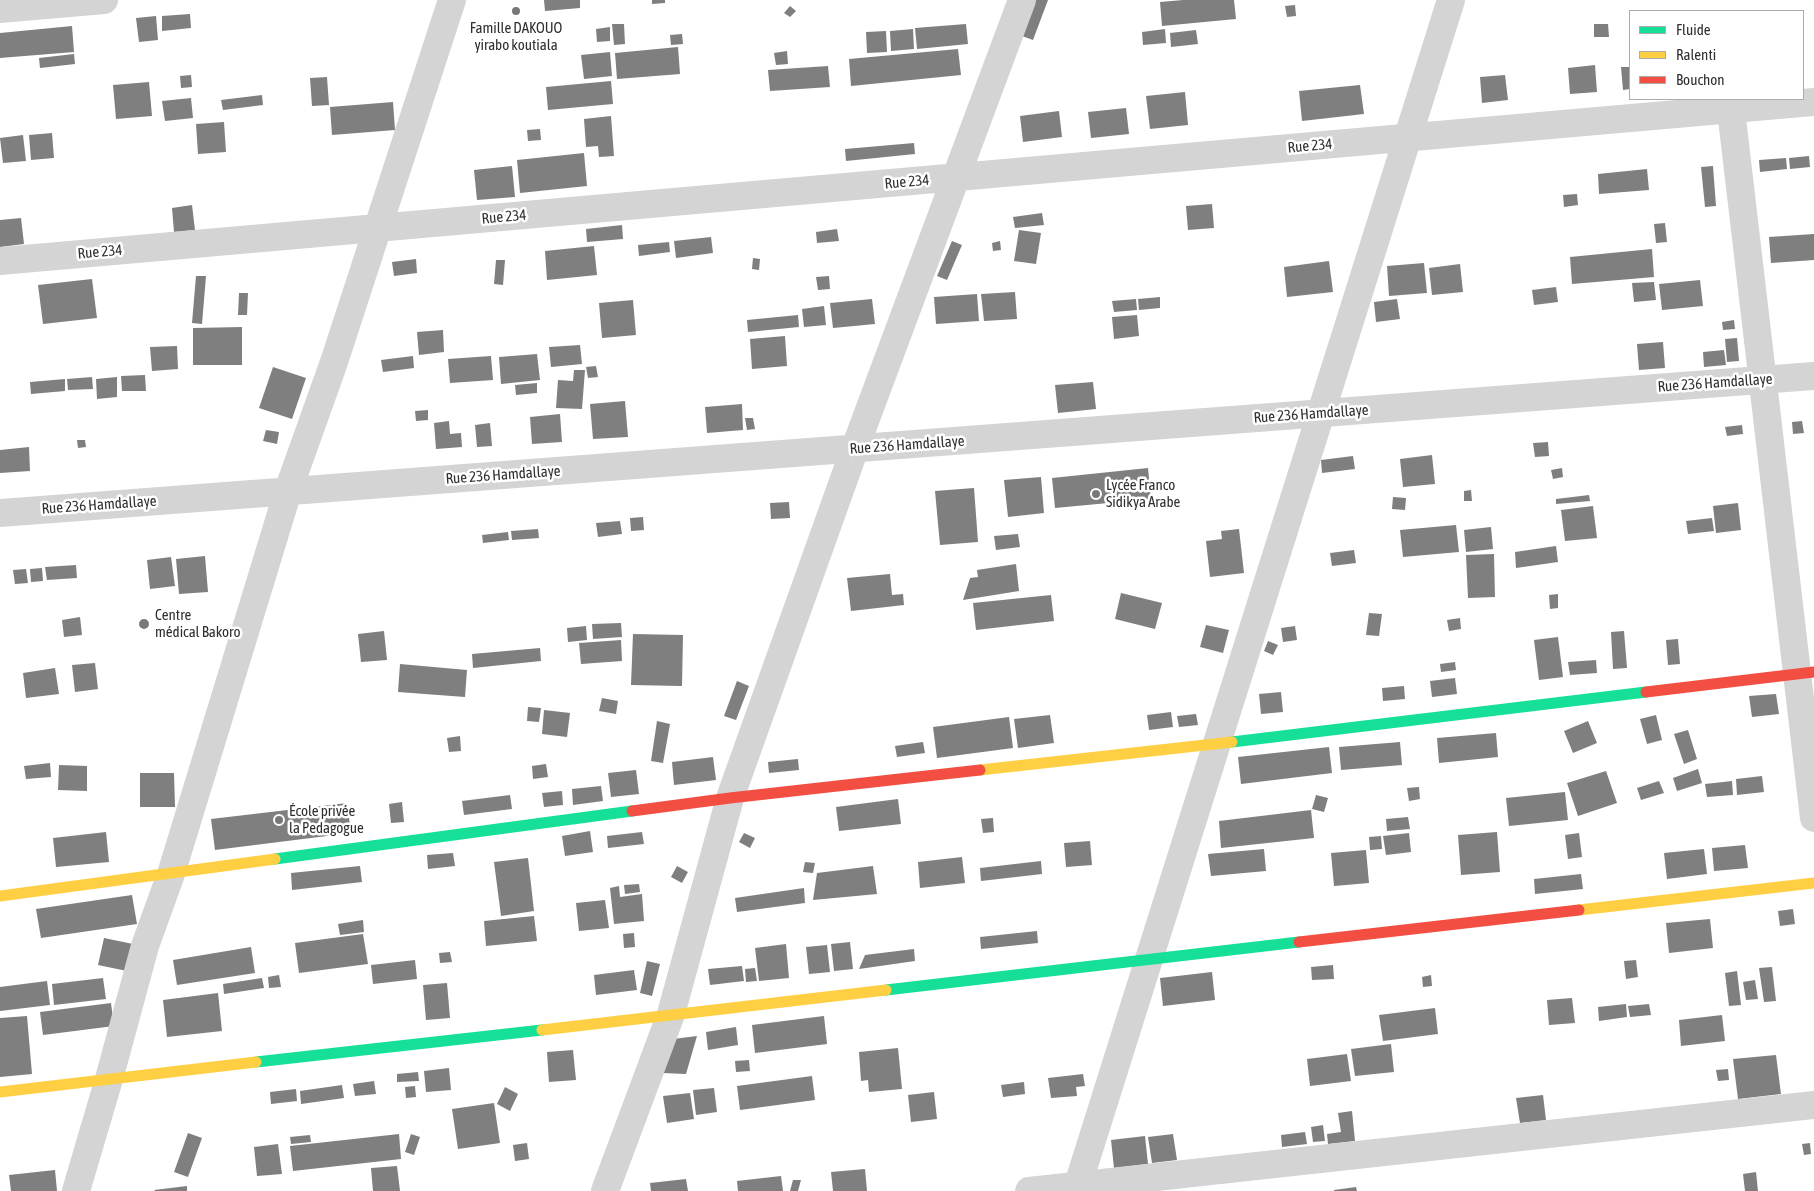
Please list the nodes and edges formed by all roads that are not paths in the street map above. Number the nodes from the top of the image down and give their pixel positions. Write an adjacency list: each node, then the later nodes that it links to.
1 (104, 0): 5 (street)
2 (452, 0): 10 (street)
3 (1022, 0): 9 (street)
4 (1451, 0): 8 (street)
5 (0, 9)
6 (1814, 102): 7 (street, Rue 234)
7 (1731, 110): 8 (street, Rue 234); 13 (street)
8 (1407, 138): 9 (street, Rue 234); 14 (street)
9 (955, 177): 10 (street, Rue 234); 15 (street)
10 (378, 228): 11 (street, Rue 234); 16 (street)
11 (0, 261)
12 (1814, 376): 13 (street, Rue 236 Hamdallaye)
13 (1763, 380): 14 (street, Rue 236 Hamdallaye); 18 (street)
14 (1321, 413): 15 (street, Rue 236 Hamdallaye); 19 (street)
15 (855, 448): 16 (street, Rue 236 Hamdallaye); 20 (street)
16 (288, 491): 17 (street, Rue 236 Hamdallaye); 22 (street)
17 (0, 513)
18 (1805, 673): 19 (street); 21 (street)
19 (1216, 744): 20 (street); 25 (street)
20 (730, 798): 22 (street); 26 (street)
21 (1814, 818)
22 (171, 874): 24 (street); 27 (street)
23 (1814, 882): 25 (street)
24 (0, 896)
25 (1151, 959): 26 (street); 30 (street)
26 (671, 1014): 27 (street); 32 (street)
27 (109, 1079): 28 (street); 31 (street)
28 (0, 1092)
29 (1814, 1105): 30 (street)
30 (1077, 1188): 33 (street)
31 (76, 1191)
32 (605, 1191)
33 (1028, 1191)

